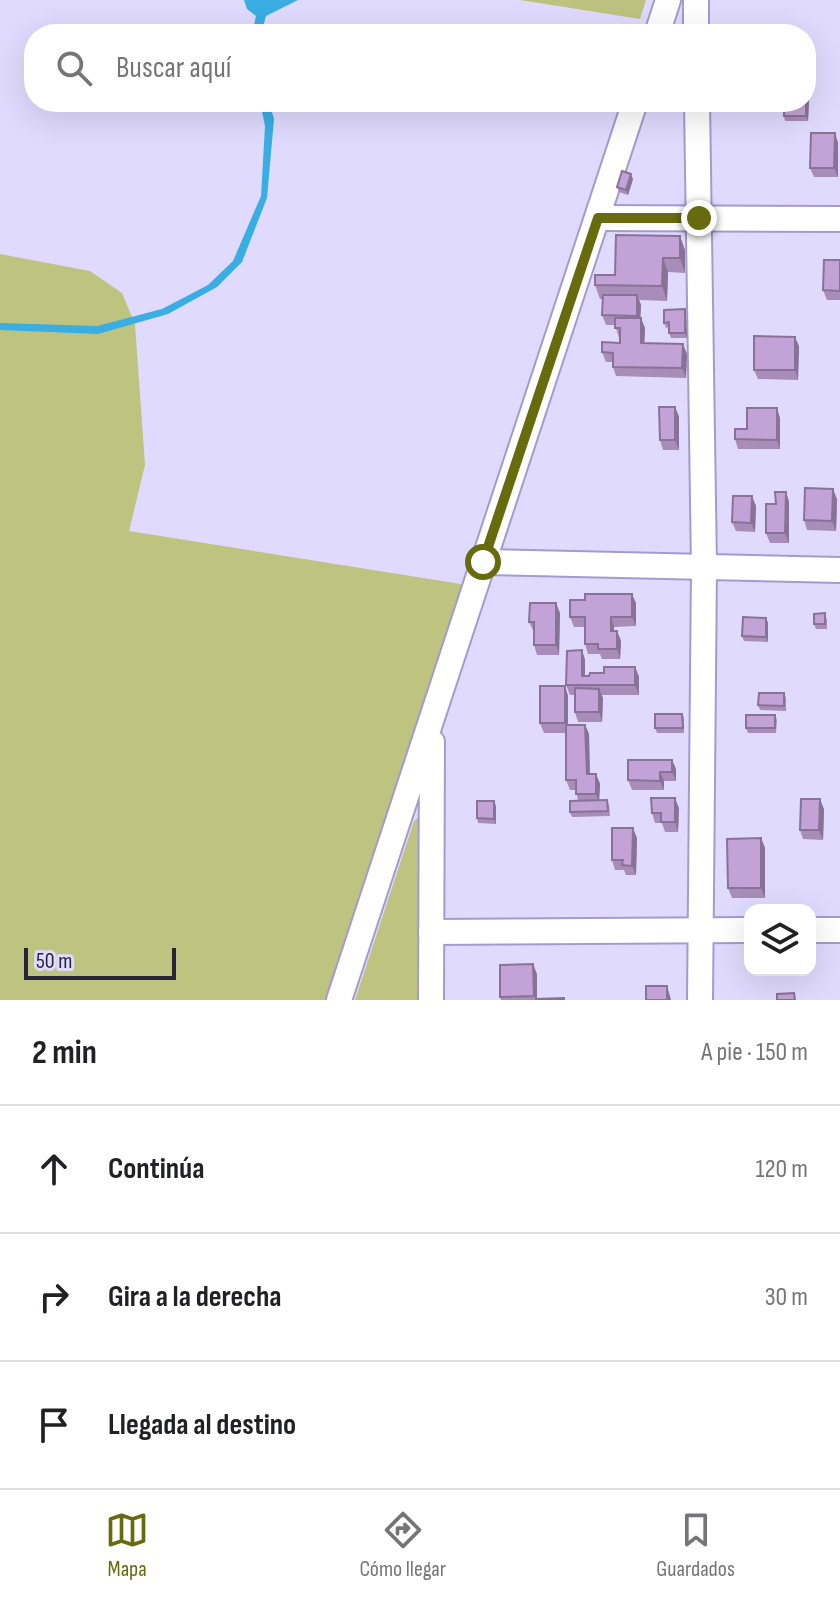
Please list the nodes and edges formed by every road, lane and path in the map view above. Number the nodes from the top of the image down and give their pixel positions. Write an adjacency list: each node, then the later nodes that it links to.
1 (668, 0): 3 (street)
2 (696, 0): 4 (street)
3 (660, 24)
4 (696, 24)
5 (632, 112): 7 (street)
6 (697, 112): 8 (street)
7 (598, 218): 8 (street); 10 (street)
8 (699, 218): 9 (street); 11 (street)
9 (840, 219)
10 (483, 562): 11 (street); 13 (street)
11 (704, 567): 12 (street); 14 (street)
12 (840, 570)
13 (432, 719): 18 (street); 19 (street)
14 (700, 930): 15 (street); 18 (street); 21 (street)
15 (744, 930)
16 (816, 930): 17 (street)
17 (840, 930)
18 (431, 932): 20 (street)
19 (339, 1000)
20 (431, 1000)
21 (700, 1000)

